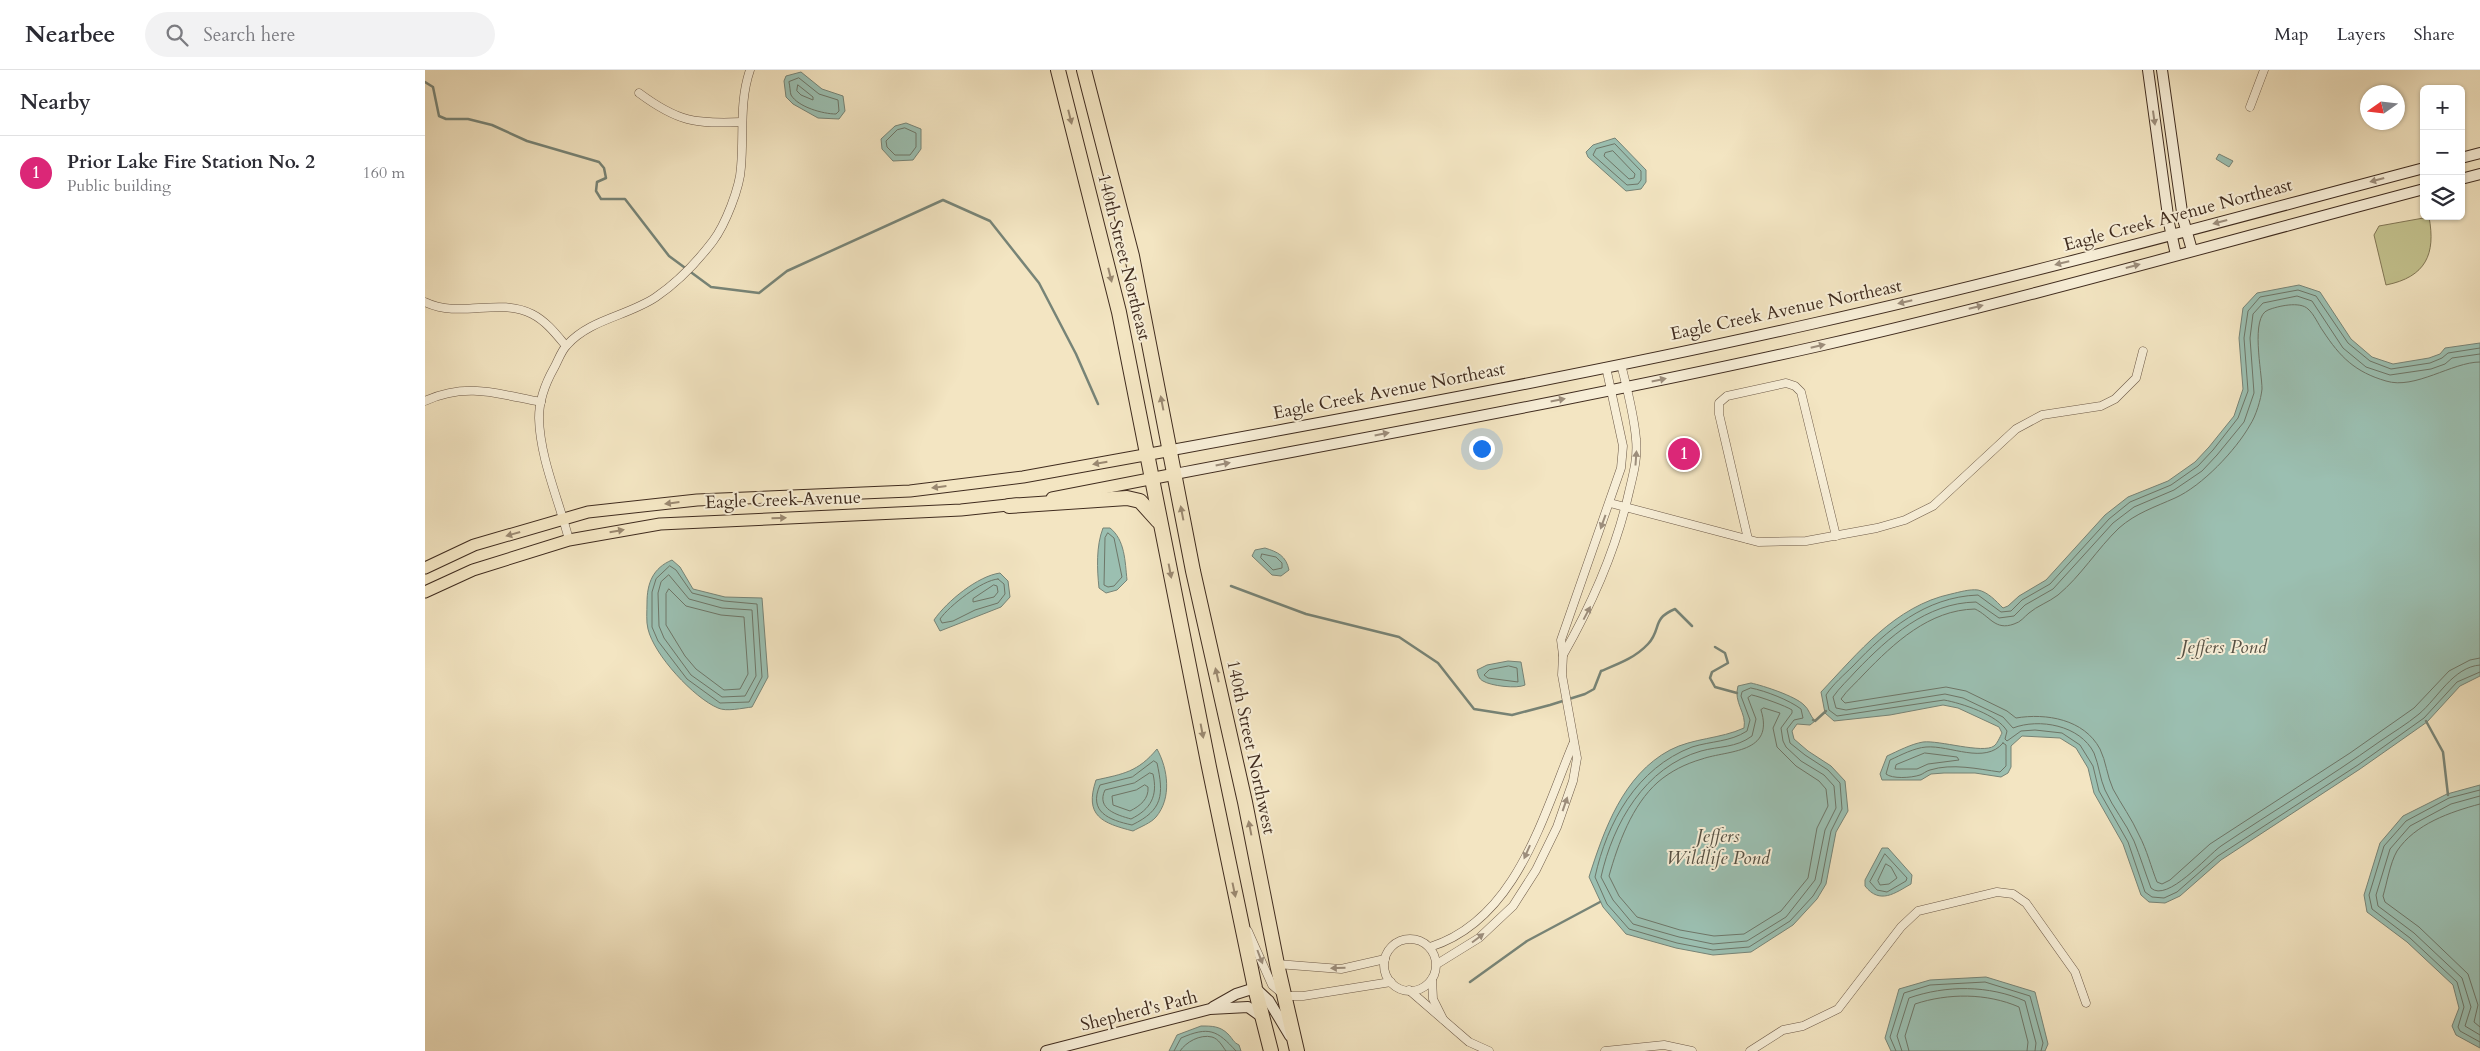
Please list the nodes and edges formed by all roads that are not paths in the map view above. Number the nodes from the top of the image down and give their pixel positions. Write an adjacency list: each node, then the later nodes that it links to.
1 (750, 70): 9 (street)
2 (1058, 70): 30 (highway, 140th Street Northeast, one-way to 30)
3 (1084, 70): 29 (highway, 140th Street Northeast, one-way to 3)
4 (2149, 70): 17 (main road, one-way to 17)
5 (2162, 70): 16 (main road)
6 (2264, 70): 8 (street)
7 (639, 93): 9 (street)
8 (2251, 108)
9 (742, 122): 21 (street)
10 (2480, 153): 11 (main road)
11 (2465, 157)
12 (2420, 169): 16 (main road, Eagle Creek Avenue Northeast, one-way to 16)
13 (2480, 174): 14 (main road)
14 (2465, 178)
15 (2420, 190): 18 (main road)
16 (2186, 231): 17 (main road, Eagle Creek Avenue Northeast); 18 (main road)
17 (2171, 235): 19 (main road); 23 (main road, Eagle Creek Avenue Northeast, one-way to 23)
18 (2192, 250): 19 (main road)
19 (2176, 255): 25 (main road, one-way to 19)
20 (425, 302): 21 (street)
21 (566, 346): 28 (street)
22 (2143, 352): 38 (street)
23 (1621, 364): 24 (main road, Eagle Creek Avenue Northeast); 25 (street)
24 (1605, 367): 26 (street); 29 (main road, Eagle Creek Avenue Northeast)
25 (1626, 387): 26 (main road); 35 (street, one-way to 25)
26 (1611, 390): 31 (main road, one-way to 26); 33 (street)
27 (425, 401): 28 (street)
28 (541, 402): 36 (street)
29 (1171, 450): 30 (main road, Eagle Creek Avenue Northeast); 31 (highway, 140th Street Northwest)
30 (1147, 454): 32 (highway); 36 (main road, Eagle Creek Avenue, one-way to 36)
31 (1175, 474): 32 (main road); 48 (highway, 140th Street Northwest, one-way to 31)
32 (1151, 478): 34 (main road, Eagle Creek Avenue); 37 (highway)
33 (1610, 503): 35 (street); 43 (street, one-way to 43)
34 (1009, 506): 37 (highway); 40 (main road, Eagle Creek Avenue, one-way to 34)
35 (1626, 506): 39 (street); 43 (street, one-way to 35)
36 (564, 519): 40 (street); 41 (main road, Eagle Creek Avenue, one-way to 41)
37 (1160, 523): 45 (highway, one-way to 45)
38 (1837, 536): 39 (street); 39 (street)
39 (1748, 539)
40 (569, 540): 42 (main road, Eagle Creek Avenue)
41 (425, 568)
42 (425, 592)
43 (1563, 655): 44 (street)
44 (1573, 743): 46 (street, one-way to 46); 49 (street, one-way to 44)
45 (1240, 916): 52 (highway); 54 (street, one-way to 54)
46 (1430, 947): 47 (street); 49 (street)
47 (1385, 959): 48 (street, one-way to 48); 51 (street)
48 (1277, 964): 54 (highway, 140th Street Northwest)
49 (1437, 964): 50 (street)
50 (1432, 979): 53 (street); 58 (street)
51 (1391, 982): 53 (street); 54 (street)
52 (1255, 988): 56 (main road, Shepherd's Path); 57 (highway); 61 (main road)
53 (1409, 990): 58 (street)
54 (1285, 996): 61 (highway, 140th Street Northwest)
55 (2085, 1003): 65 (street)
56 (1210, 1009): 57 (main road, Shepherd's Path); 59 (main road, Shepherd's Path)
57 (1262, 1017): 60 (highway)
58 (1444, 1021): 62 (street)
59 (1045, 1051)
60 (1271, 1051)
61 (1297, 1051)
62 (1489, 1051)
63 (1605, 1051): 64 (street)
64 (1692, 1051)
65 (1750, 1051)

